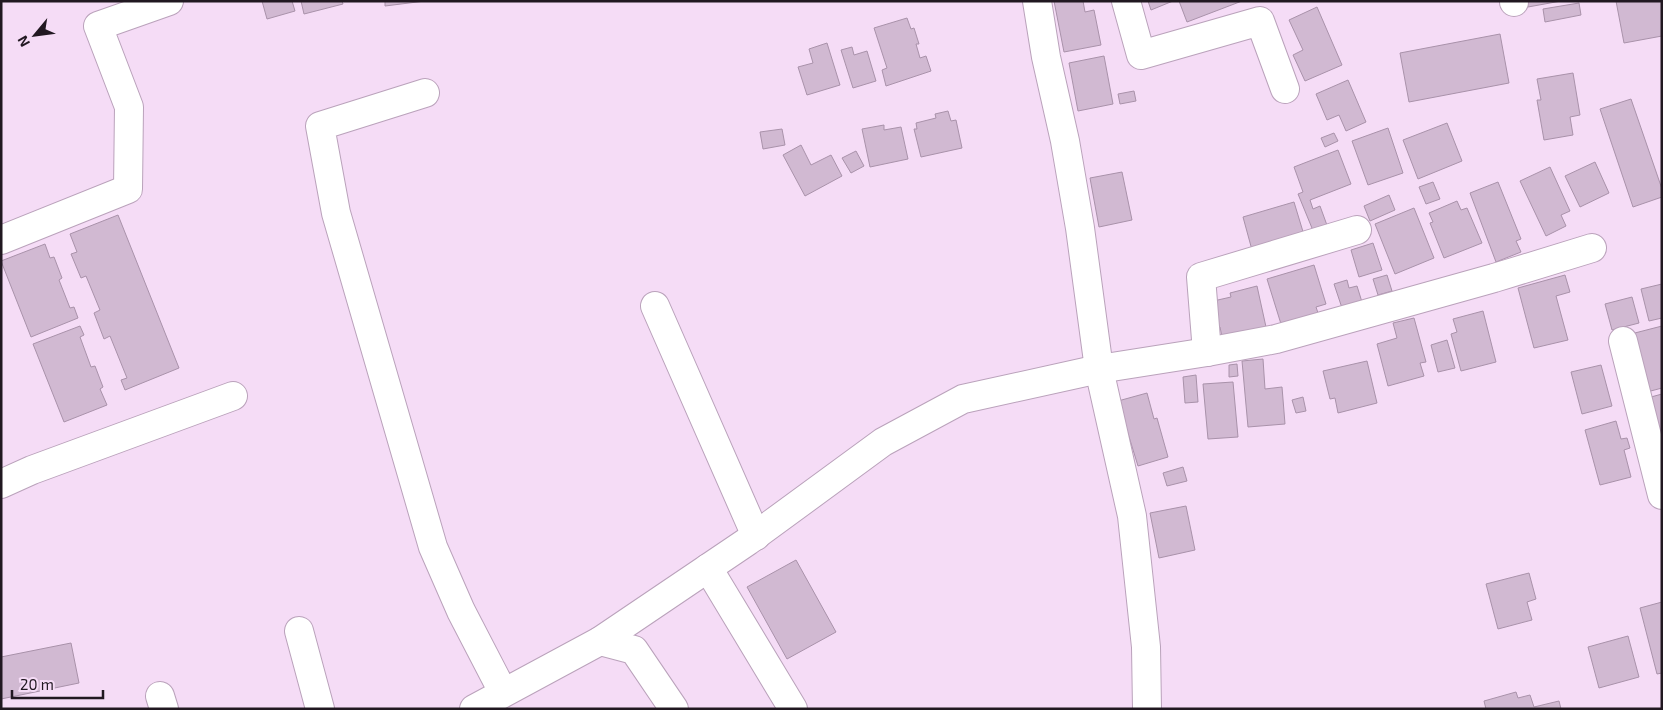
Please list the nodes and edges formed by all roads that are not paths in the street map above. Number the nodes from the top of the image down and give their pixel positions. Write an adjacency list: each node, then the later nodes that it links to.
1 (169, 1): 7 (street)
2 (1037, 1): 12 (street)
3 (1126, 1): 4 (street)
4 (1285, 89)
5 (425, 93): 20 (street)
6 (1357, 230): 11 (street)
7 (1, 240)
8 (1592, 248): 11 (street)
9 (655, 306): 16 (street)
10 (1624, 341): 15 (street)
11 (1207, 352): 12 (street)
12 (1099, 369): 16 (street); 25 (street)
13 (234, 396): 14 (street)
14 (1, 484)
15 (1662, 495)
16 (756, 536): 17 (street)
17 (708, 568): 19 (street); 24 (street)
18 (299, 631): 21 (street)
19 (600, 641): 20 (street); 23 (street)
20 (503, 692): 22 (street)
21 (320, 709)
22 (474, 709)
23 (674, 709)
24 (793, 709)
25 (1147, 709)

